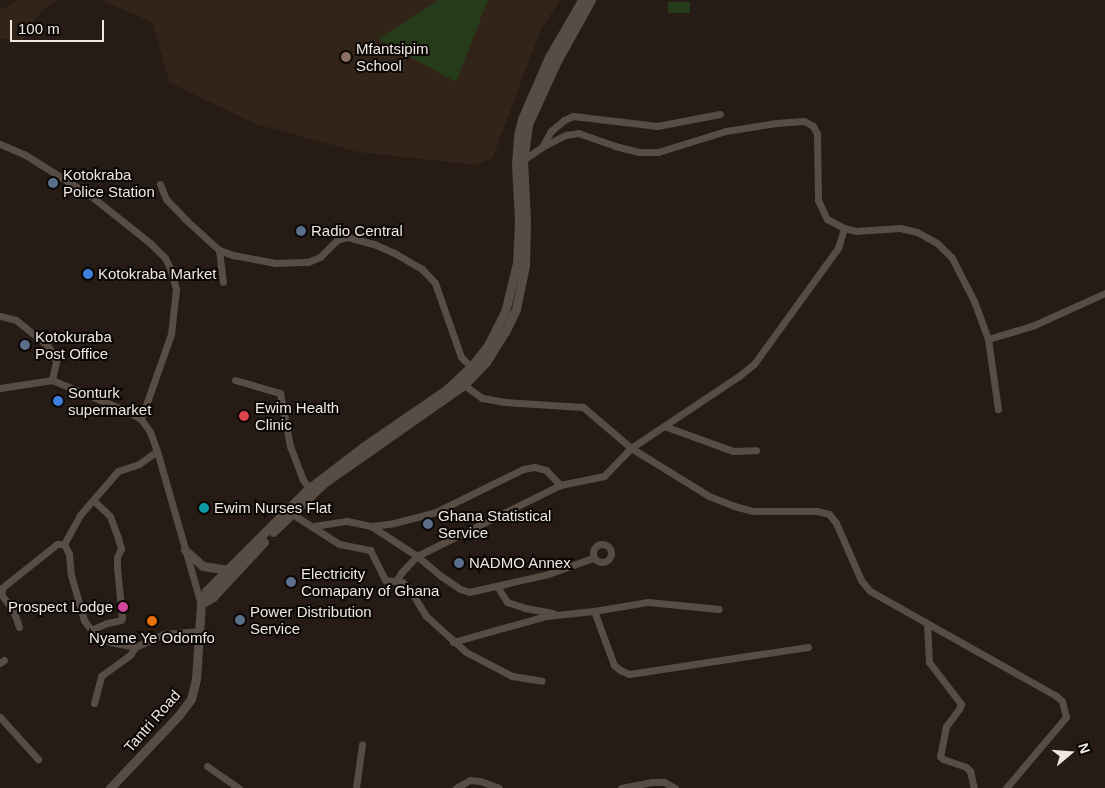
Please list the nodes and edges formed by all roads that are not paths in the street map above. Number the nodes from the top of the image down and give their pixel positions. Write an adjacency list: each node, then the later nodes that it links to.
1 (582, 0): 6 (street)
2 (592, 0): 6 (street)
3 (720, 114): 5 (street)
4 (0, 144): 20 (street)
5 (542, 147): 6 (street); 8 (street)
6 (519, 163): 14 (street); 17 (street)
7 (160, 184): 9 (street)
8 (844, 228): 13 (street); 21 (street)
9 (220, 250): 10 (street); 14 (street)
10 (223, 282)
11 (1105, 293): 13 (street)
12 (0, 316): 15 (street)
13 (988, 339): 19 (street)
14 (471, 367): 26 (street)
15 (52, 380): 18 (street); 20 (street)
16 (235, 380): 26 (street)
17 (464, 385): 22 (street); 26 (street)
18 (0, 388)
19 (998, 409)
20 (141, 420): 24 (street)
21 (664, 426): 22 (street); 23 (street)
22 (631, 448): 25 (street); 42 (street)
23 (756, 450)
24 (157, 451): 27 (street); 32 (street)
25 (560, 485): 30 (street); 33 (street)
26 (310, 491): 28 (street)
27 (93, 500): 31 (street); 44 (street)
28 (289, 512): 29 (street); 35 (street); 38 (street)
29 (314, 526): 30 (street); 36 (street)
30 (371, 526): 33 (street)
31 (64, 544): 43 (street); 44 (street)
32 (185, 550): 35 (street); 38 (street)
33 (417, 556): 36 (street); 37 (street)
34 (593, 558): 37 (street)
35 (228, 570): 38 (street)
36 (396, 581): 46 (street)
37 (497, 586): 41 (street)
38 (200, 604): 45 (street, Tantri Road)
39 (719, 609): 40 (street)
40 (594, 611): 41 (street); 47 (street)
41 (556, 614): 46 (street)
42 (927, 624): 62 (street); 63 (street)
43 (19, 627)
44 (91, 630): 48 (street)
45 (200, 631): 48 (street); 55 (street, Tantri Road)
46 (453, 642): 49 (street)
47 (808, 646)
48 (135, 647): 50 (street)
49 (542, 681)
50 (94, 703)
51 (0, 717): 53 (street)
52 (362, 744): 57 (street)
53 (38, 759)
54 (207, 766): 56 (street)
55 (110, 788)
56 (239, 788)
57 (356, 788)
58 (456, 788): 59 (street)
59 (499, 788)
60 (620, 788): 61 (street)
61 (675, 788)
62 (974, 788)
63 (1006, 788)

